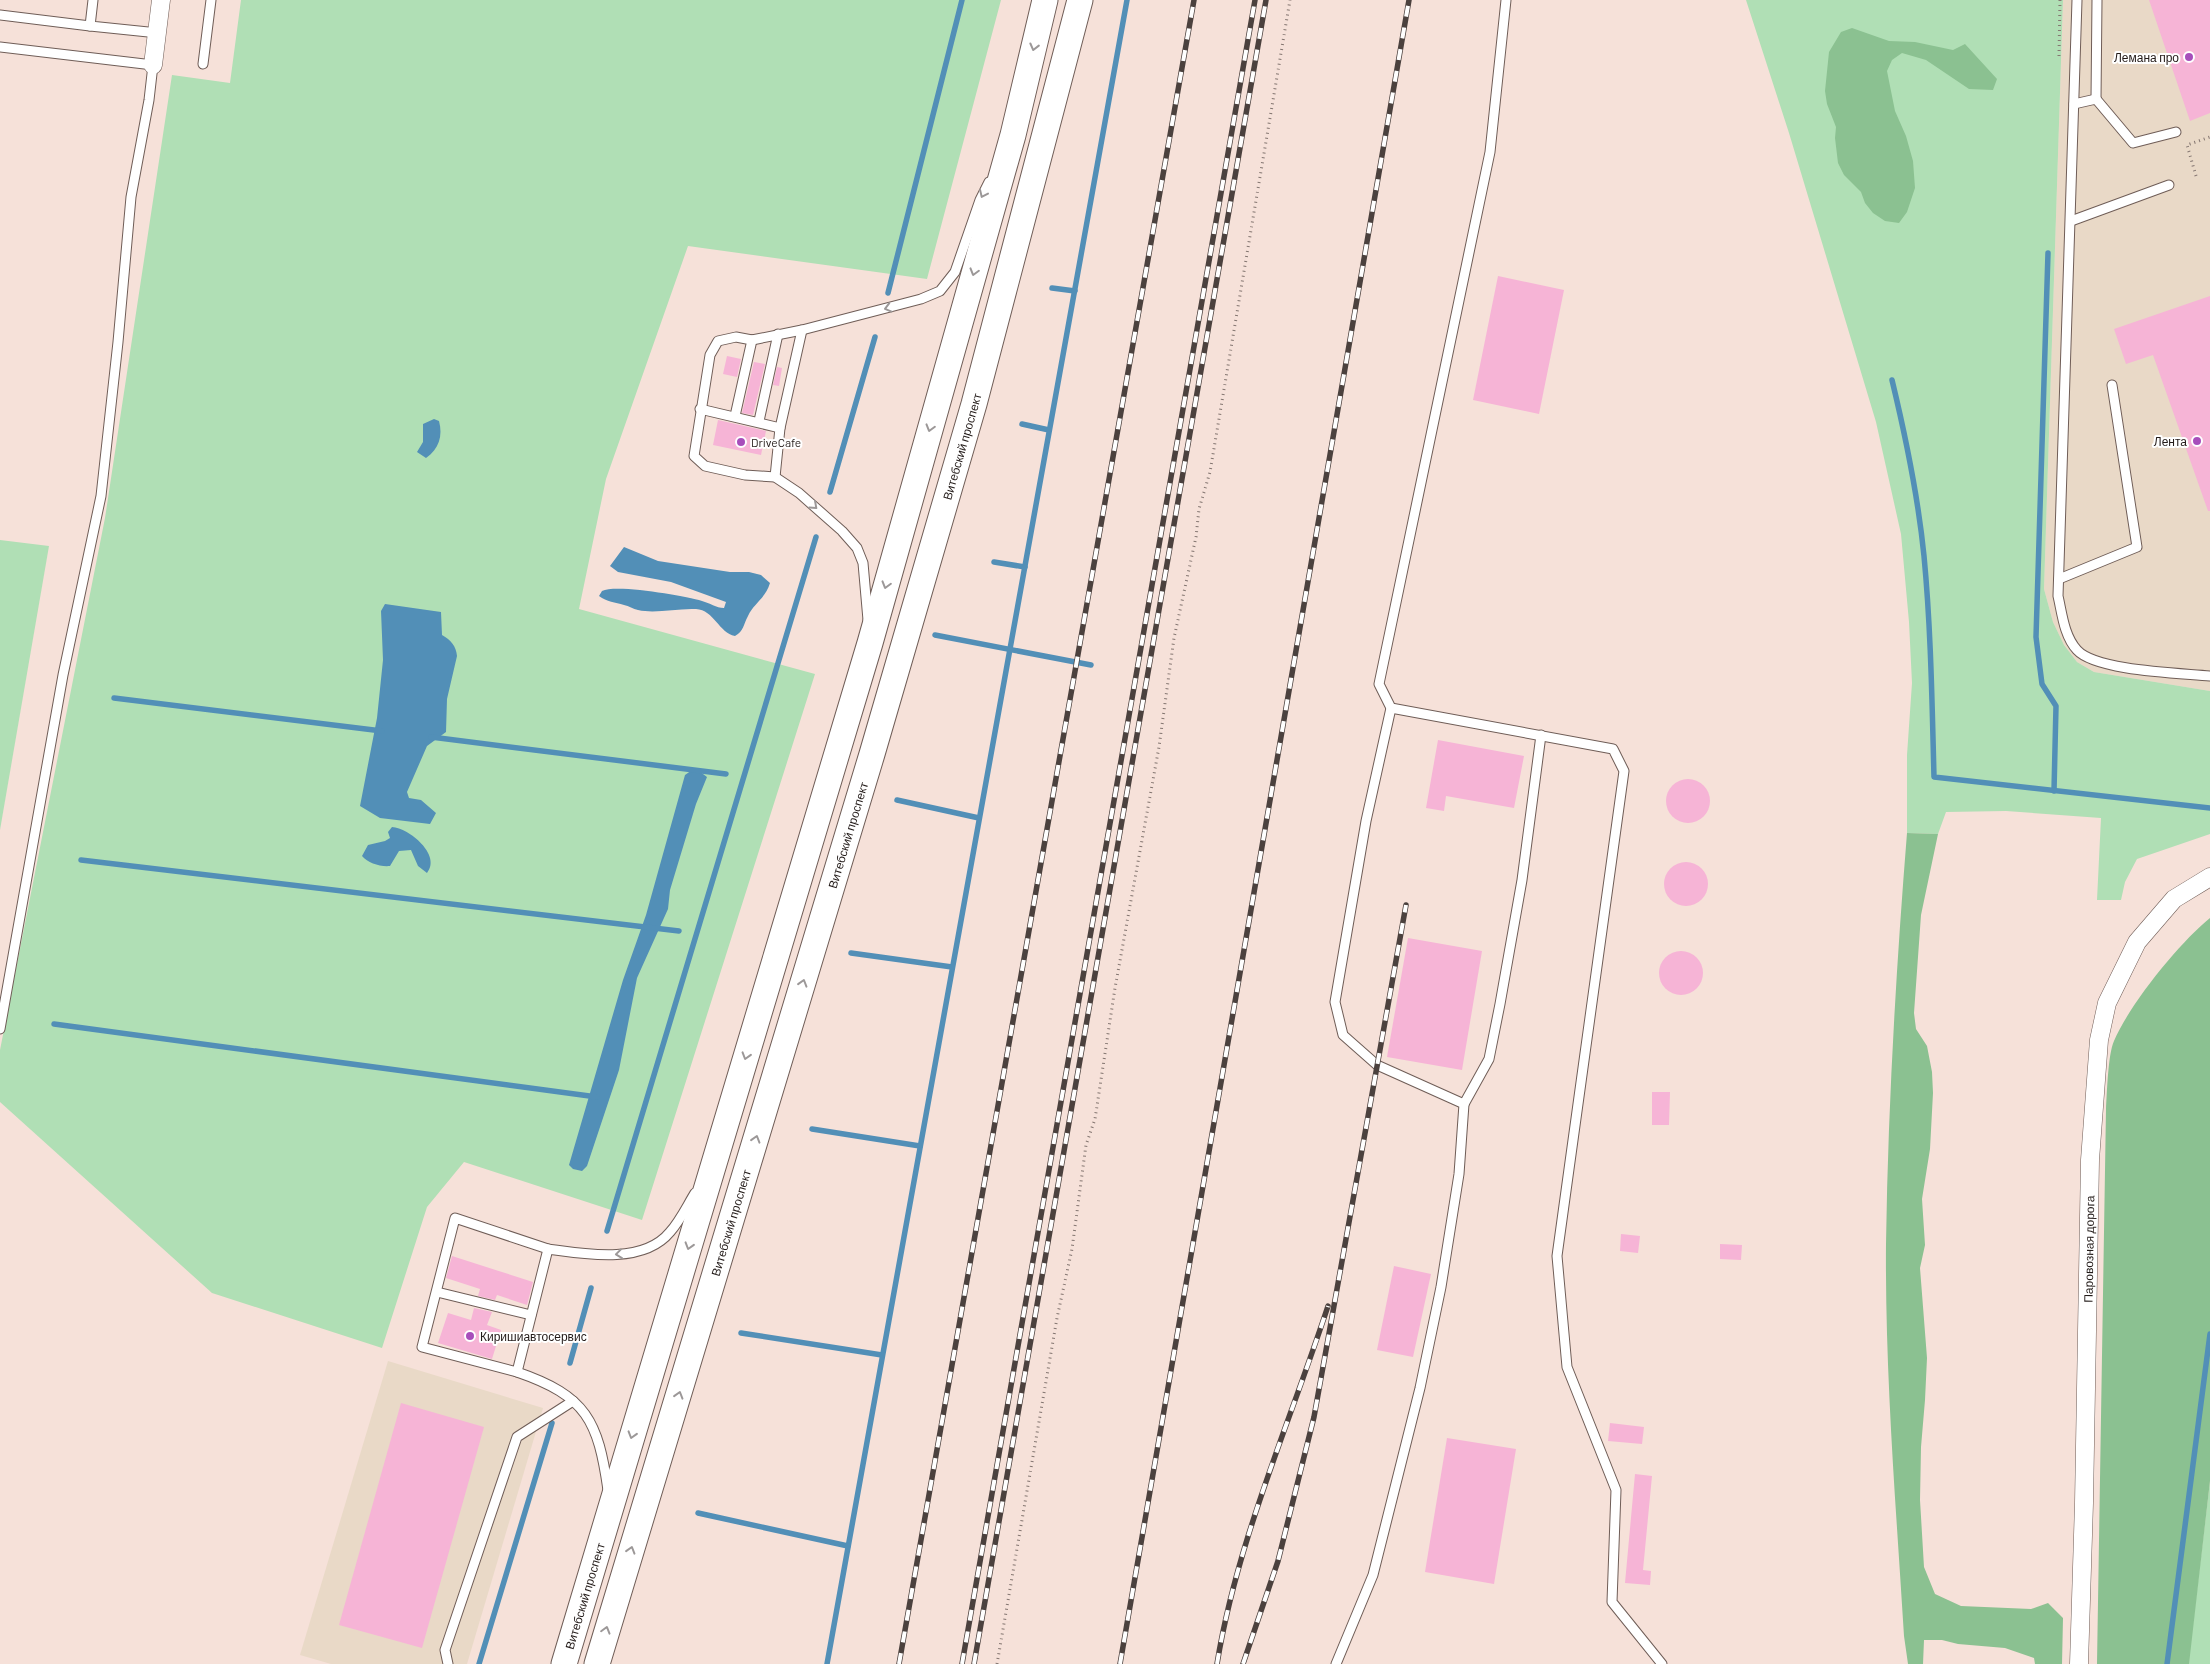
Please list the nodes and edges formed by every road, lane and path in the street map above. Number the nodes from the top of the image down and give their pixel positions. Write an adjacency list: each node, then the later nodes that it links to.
1 (94, 0): 11 (lane)
2 (161, 0): 12 (street)
3 (212, 0): 14 (lane)
4 (1045, 0): 19 (main road, Витебский проспект, one-way to 19)
5 (1080, 0): 50 (main road, Витебский проспект, one-way to 5)
6 (1290, 0): 51 (path)
7 (1506, 0): 36 (lane)
8 (2077, 0): 17 (lane)
9 (2097, 0): 16 (lane)
10 (0, 15): 11 (lane)
11 (90, 26): 12 (lane)
12 (158, 33): 15 (street)
13 (0, 47): 15 (lane)
14 (203, 64)
15 (153, 65): 39 (lane)
16 (2096, 99): 17 (lane); 18 (lane)
17 (2074, 104): 23 (lane)
18 (2176, 132)
19 (1012, 135): 24 (lane, one-way to 24); 34 (main road, Витебский проспект, one-way to 34)
20 (2210, 137): 21 (path)
21 (2196, 176)
22 (2169, 185): 23 (lane)
23 (2070, 221): 33 (lane)
24 (802, 330): 25 (lane); 31 (lane)
25 (778, 334): 26 (lane); 30 (lane)
26 (752, 340): 28 (lane); 29 (lane)
27 (2112, 385): 33 (lane)
28 (700, 409): 29 (lane); 32 (lane)
29 (734, 416): 30 (lane)
30 (759, 421): 31 (lane)
31 (780, 428): 32 (lane)
32 (775, 478): 34 (lane, one-way to 34)
33 (2060, 579): 35 (lane)
34 (870, 643): 41 (main road, Витебский проспект, one-way to 41)
35 (2210, 676)
36 (1391, 708): 37 (lane); 40 (lane)
37 (1541, 735): 40 (lane); 53 (lane)
38 (2210, 877): 54 (street, Паровозная дорога)
39 (0, 1029)
40 (1464, 1104): 52 (lane)
41 (713, 1165): 42 (lane, one-way to 42); 47 (main road, Витебский проспект, one-way to 47)
42 (548, 1248): 43 (lane); 44 (lane)
43 (437, 1292): 44 (lane); 45 (lane)
44 (531, 1315): 45 (lane)
45 (517, 1372): 46 (lane)
46 (573, 1401): 47 (lane); 48 (lane)
47 (610, 1509): 49 (main road, Витебский проспект)
48 (448, 1664)
49 (564, 1664)
50 (596, 1664)
51 (997, 1664)
52 (1336, 1664)
53 (1662, 1664)
54 (2079, 1664)

